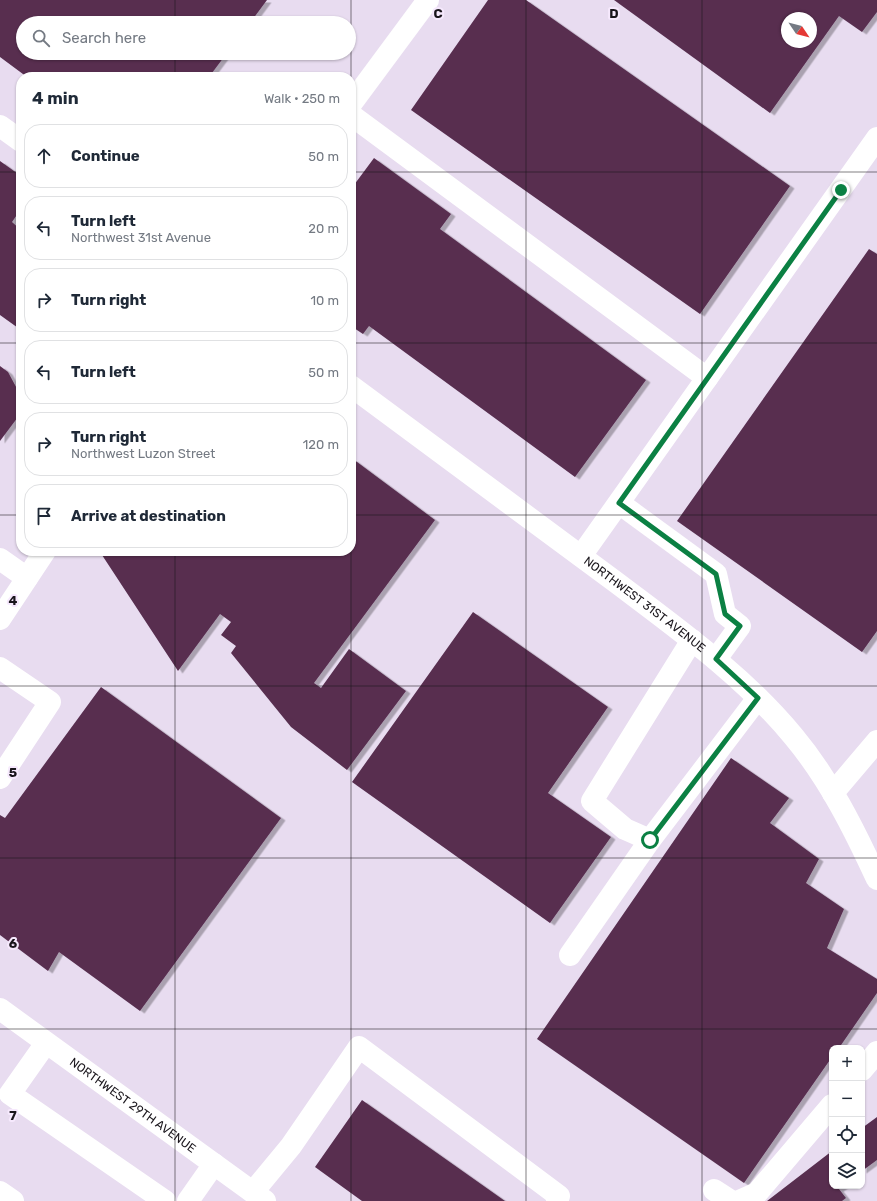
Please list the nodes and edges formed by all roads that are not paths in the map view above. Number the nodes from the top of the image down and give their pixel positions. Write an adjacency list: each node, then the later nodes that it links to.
1 (428, 0): 2 (street)
2 (356, 97)
3 (356, 119): 7 (street)
4 (0, 126): 5 (street)
5 (16, 137)
6 (877, 138): 7 (street)
7 (707, 378): 9 (street)
8 (356, 390): 11 (street, NORTHWEST 31ST AVENUE)
9 (619, 503): 11 (street); 16 (street)
10 (42, 556): 13 (street)
11 (581, 556): 15 (street, NORTHWEST 31ST AVENUE)
12 (0, 559): 13 (street)
13 (27, 578): 14 (street)
14 (0, 619)
15 (692, 640): 16 (street, NORTHWEST 31ST AVENUE); 22 (street)
16 (716, 659): 18 (street, NORTHWEST 31ST AVENUE)
17 (0, 668): 20 (street)
18 (758, 698): 21 (street, NORTHWEST 31ST AVENUE); 22 (street)
19 (877, 741): 21 (street)
20 (0, 778)
21 (833, 793): 23 (street, NORTHWEST 31ST AVENUE)
22 (650, 840): 24 (street)
23 (877, 879)
24 (570, 955)
25 (0, 1009): 26 (street, NORTHWEST 29TH AVENUE)
26 (46, 1043): 30 (street, NORTHWEST 29TH AVENUE); 35 (street)
27 (877, 1052): 28 (street)
28 (865, 1066)
29 (829, 1109): 37 (street)
30 (214, 1164): 32 (street, NORTHWEST 29TH AVENUE); 36 (street)
31 (0, 1192): 34 (street)
32 (259, 1197): 33 (street)
33 (558, 1198)
34 (13, 1201)
35 (165, 1201)
36 (188, 1201)
37 (739, 1201)

